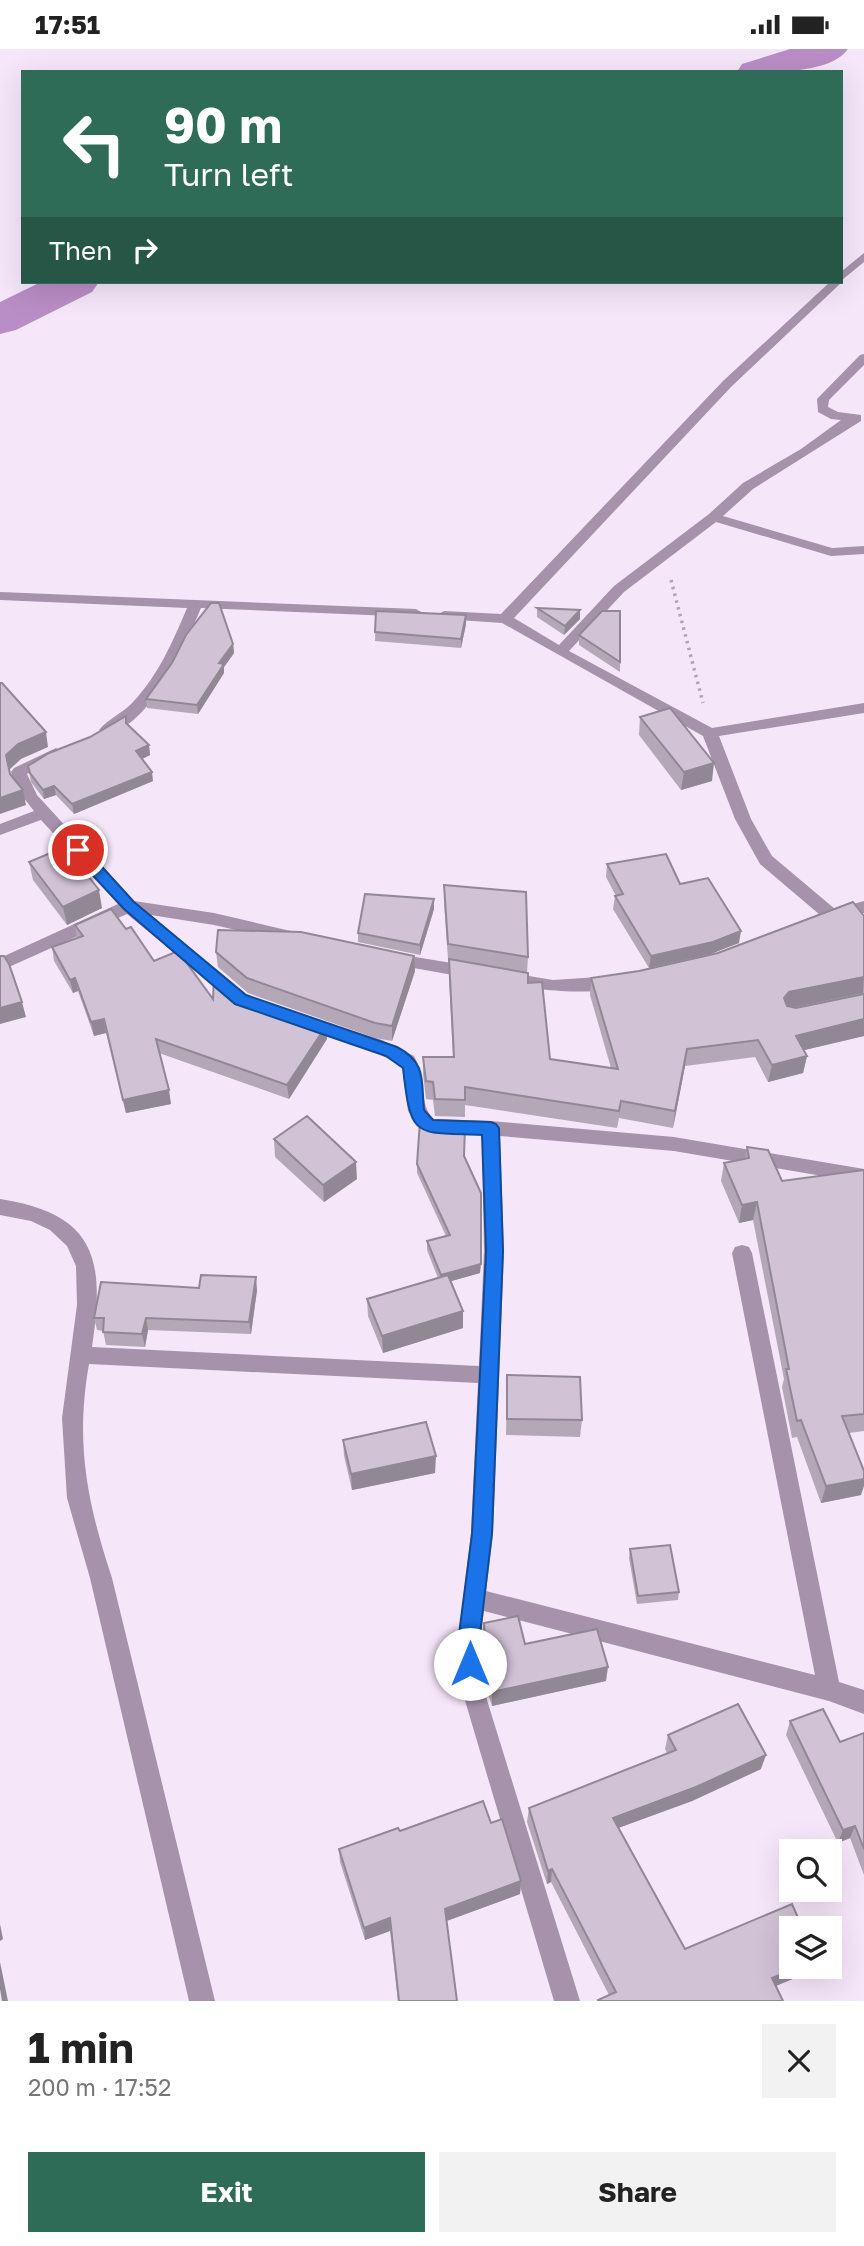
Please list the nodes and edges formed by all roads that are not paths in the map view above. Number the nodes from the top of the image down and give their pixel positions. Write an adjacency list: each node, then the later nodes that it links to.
1 (864, 256): 2 (street)
2 (843, 276)
3 (834, 284): 10 (street)
4 (864, 358): 5 (street)
5 (858, 418): 6 (street)
6 (714, 517): 7 (street); 11 (street)
7 (864, 550)
8 (0, 596): 9 (street)
9 (195, 605): 10 (street); 14 (street)
10 (505, 619): 11 (street)
11 (560, 652): 13 (street)
12 (864, 708): 13 (street)
13 (710, 733): 19 (street)
14 (90, 738)
15 (64, 749): 16 (street)
16 (44, 813): 17 (street); 18 (street)
17 (0, 830)
18 (129, 905): 20 (street); 22 (street); 24 (street)
19 (864, 907)
20 (308, 940)
21 (376, 955): 23 (street)
22 (0, 965)
23 (636, 980)
24 (253, 1004)
25 (291, 1017): 26 (street)
26 (491, 1128): 27 (street); 31 (street)
27 (864, 1176)
28 (0, 1207): 30 (street)
29 (742, 1253): 33 (street)
30 (79, 1355): 31 (street); 35 (street)
31 (489, 1375): 32 (street)
32 (476, 1599): 33 (street); 36 (street)
33 (829, 1690): 34 (street)
34 (864, 1703)
35 (202, 2001)
36 (567, 2001)

